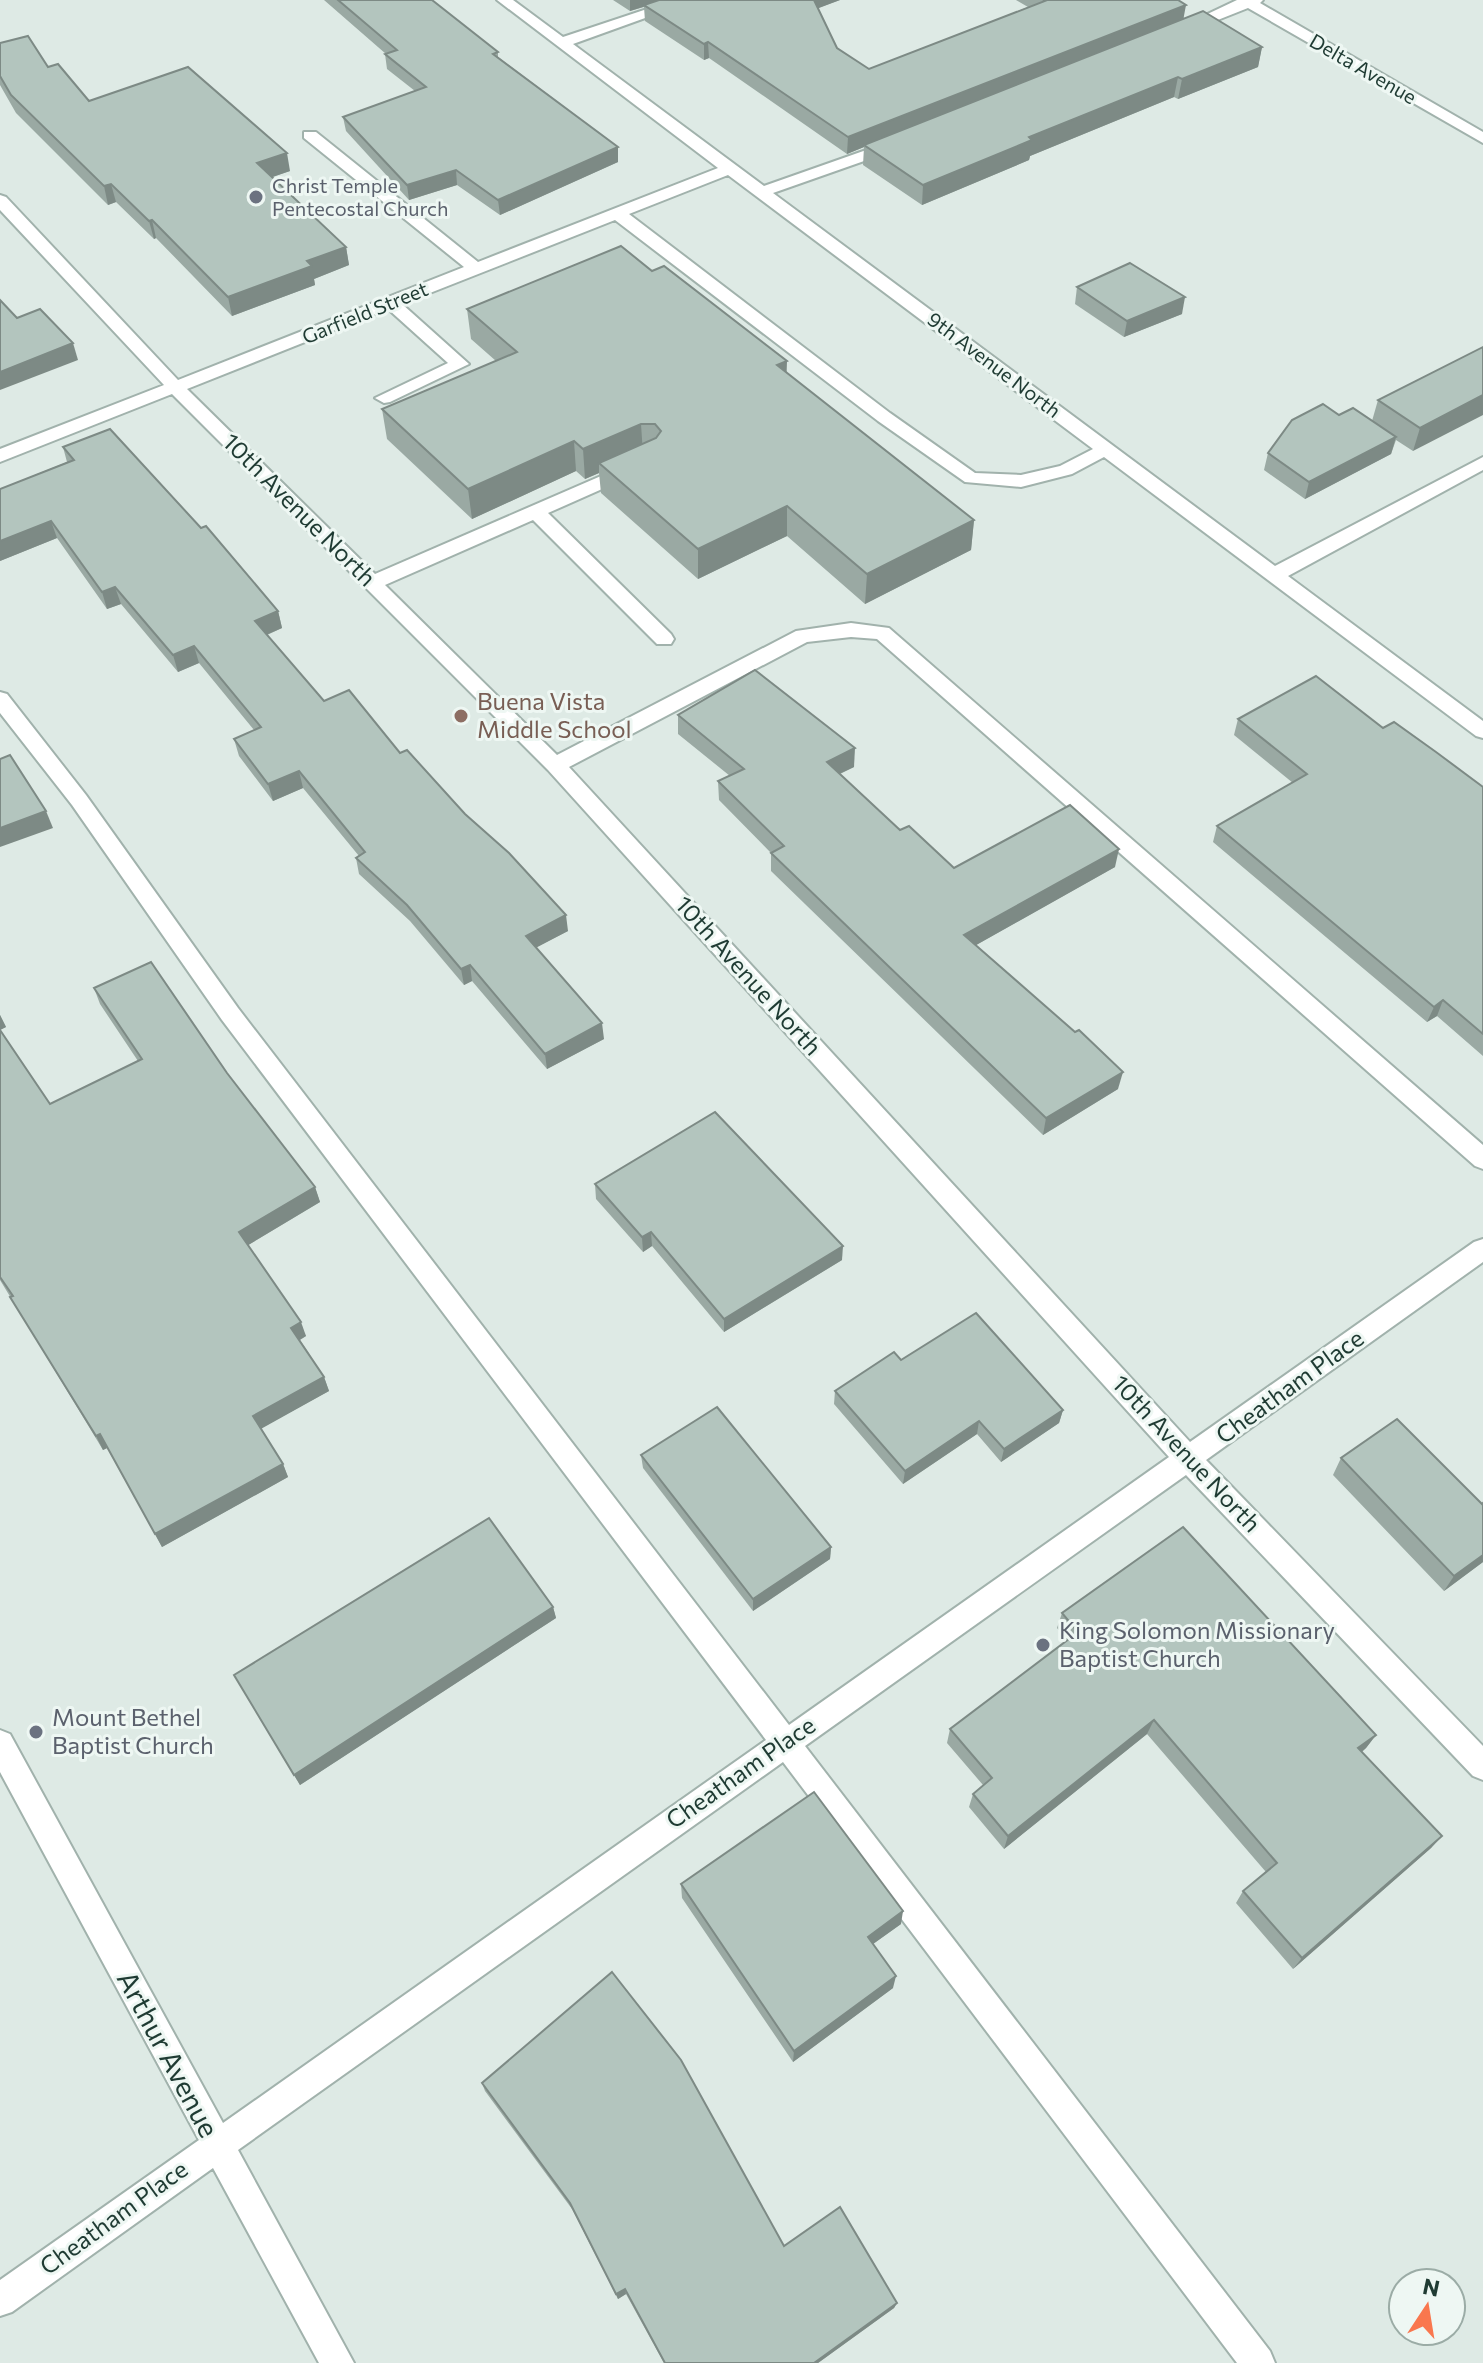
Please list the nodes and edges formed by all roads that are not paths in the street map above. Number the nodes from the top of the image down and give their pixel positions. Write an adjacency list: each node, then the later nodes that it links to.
1 (504, 0): 5 (street, 9th Avenue North)
2 (688, 0): 5 (street)
3 (1249, 1): 4 (street); 7 (street, Delta Avenue)
4 (1165, 37)
5 (561, 43): 9 (street, 9th Avenue North)
6 (310, 135): 13 (street)
7 (1483, 138)
8 (904, 141): 10 (street)
9 (729, 169): 10 (street, 9th Avenue North); 12 (street, Garfield Street)
10 (762, 192): 17 (street, 9th Avenue North)
11 (0, 200): 15 (street, 10th Avenue North)
12 (616, 213): 13 (street, Garfield Street); 17 (street)
13 (476, 269): 14 (street, Garfield Street)
14 (391, 303): 15 (street, Garfield Street); 16 (street)
15 (176, 388): 18 (street, Garfield Street); 23 (street, 10th Avenue North)
16 (384, 398)
17 (1106, 449): 22 (street, 9th Avenue North)
18 (0, 456)
19 (650, 461): 21 (street)
20 (1483, 463): 22 (street)
21 (535, 511): 23 (street); 24 (street)
22 (1274, 575): 26 (street, 9th Avenue North)
23 (372, 583): 27 (street, 10th Avenue North)
24 (664, 639)
25 (0, 699): 31 (street)
26 (1483, 731)
27 (555, 765): 28 (street); 30 (street, 10th Avenue North)
28 (1483, 1159)
29 (1483, 1249): 30 (street, Cheatham Place)
30 (1189, 1460): 31 (street, Cheatham Place); 33 (street, 10th Avenue North)
31 (785, 1742): 34 (street, Cheatham Place); 37 (street)
32 (0, 1744): 34 (street, Arthur Avenue)
33 (1483, 1766)
34 (217, 2144): 35 (street, Cheatham Place); 36 (street, Arthur Avenue)
35 (0, 2300)
36 (337, 2363)
37 (1258, 2363)

